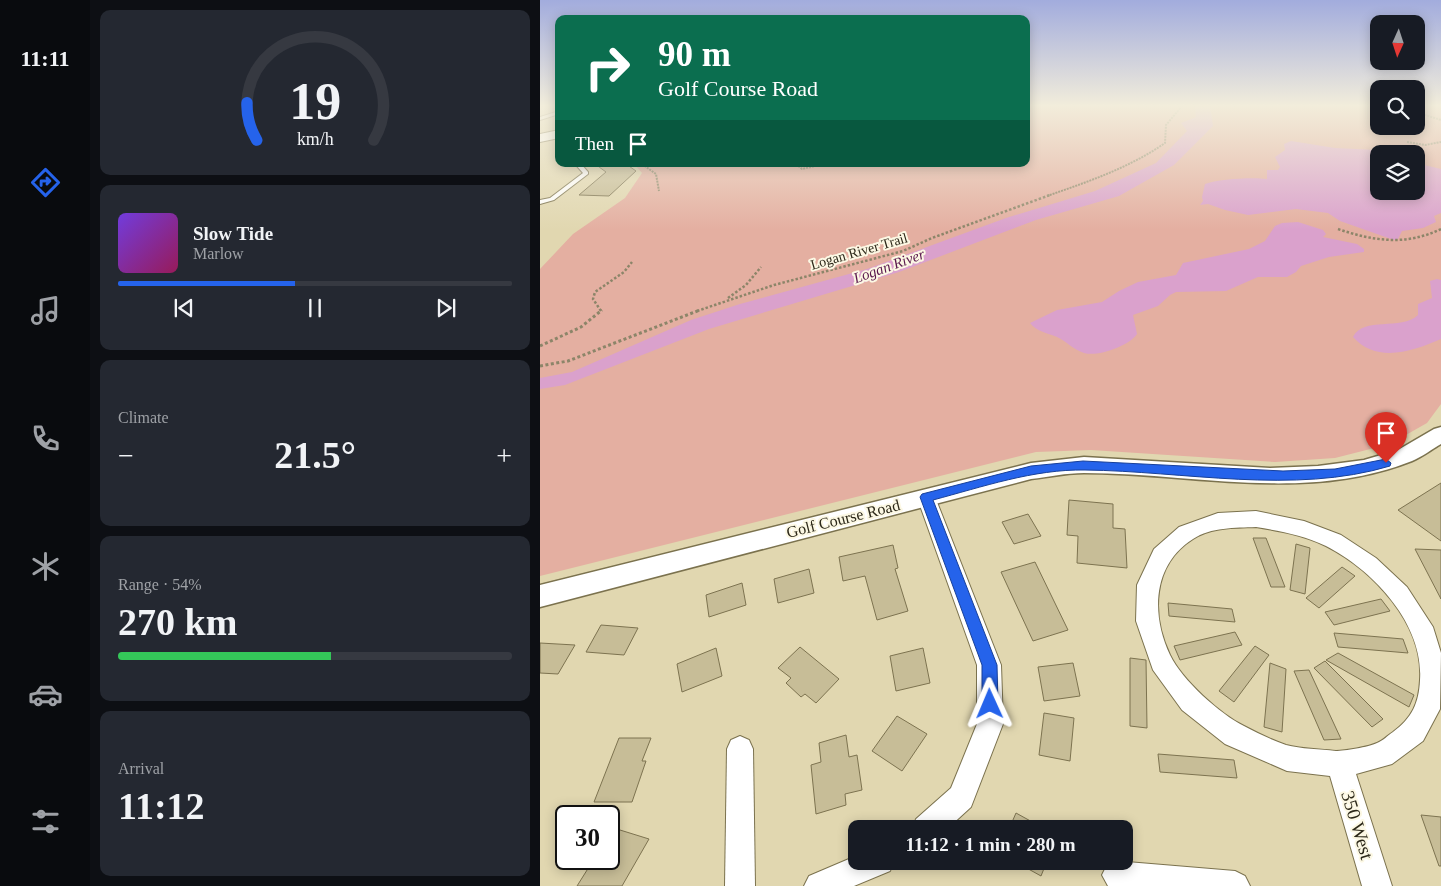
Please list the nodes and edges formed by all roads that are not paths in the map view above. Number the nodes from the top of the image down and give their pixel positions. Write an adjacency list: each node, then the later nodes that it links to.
1 (581, 167): 2 (lane)
2 (540, 202)
3 (1441, 434): 4 (street, Golf Course Road)
4 (926, 497): 5 (street, Golf Course Road); 8 (street)
5 (540, 596)
6 (740, 749): 11 (street)
7 (1340, 764): 7 (street); 14 (street, 350 West)
8 (936, 820)
9 (858, 870): 12 (street)
10 (1117, 875): 13 (street)
11 (740, 886)
12 (819, 886)
13 (1235, 886)
14 (1377, 886)

